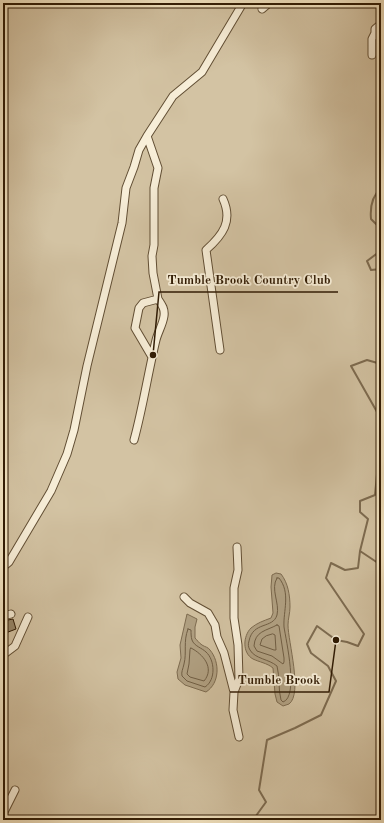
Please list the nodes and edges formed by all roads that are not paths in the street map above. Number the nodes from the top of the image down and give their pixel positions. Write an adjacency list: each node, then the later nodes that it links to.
1 (243, 3): 8 (lane)
2 (269, 3): 5 (lane)
3 (378, 3): 4 (lane)
4 (381, 7)
5 (262, 9)
6 (381, 24): 7 (lane)
7 (372, 55)
8 (147, 136): 10 (lane); 15 (lane)
9 (223, 199): 11 (lane)
10 (158, 299): 12 (lane); 12 (lane)
11 (220, 350)
12 (152, 357): 13 (lane)
13 (134, 440)
14 (237, 547): 21 (lane)
15 (3, 567)
16 (184, 597): 21 (lane)
17 (11, 614): 18 (lane)
18 (3, 616)
19 (28, 617): 20 (lane)
20 (3, 655)
21 (234, 692): 22 (lane)
22 (240, 737)
23 (15, 790): 24 (lane)
24 (3, 814)

